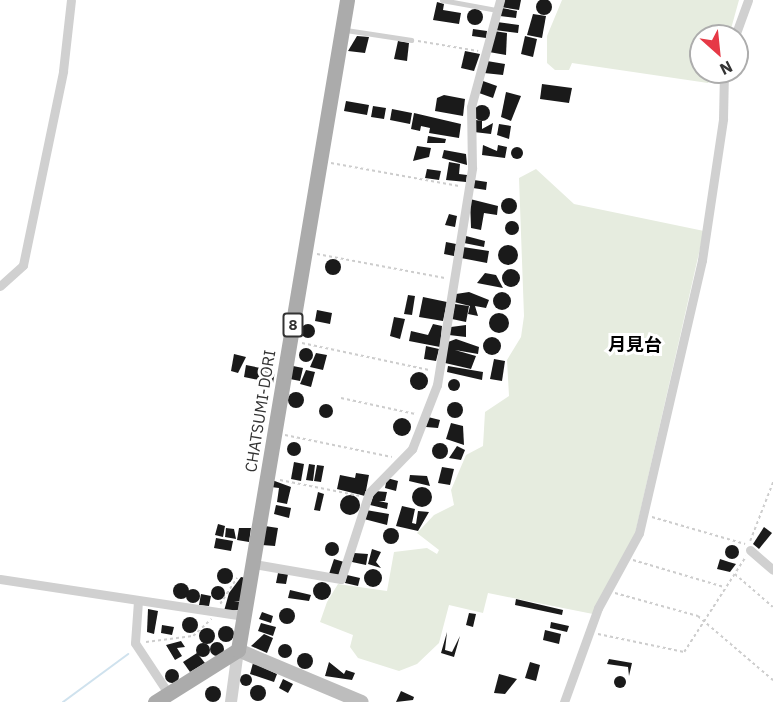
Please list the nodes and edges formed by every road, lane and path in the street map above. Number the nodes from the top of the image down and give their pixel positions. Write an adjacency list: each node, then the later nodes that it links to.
1 (71, 0): 15 (street)
2 (347, 0): 7 (main road, CHATSUMI-DORI / 8)
3 (442, 0): 5 (lane)
4 (748, 0): 6 (street)
5 (498, 5): 9 (street)
6 (739, 24)
7 (343, 30): 8 (lane); 11 (main road, CHATSUMI-DORI / 8)
8 (411, 40): 9 (path)
9 (485, 53): 12 (street)
10 (724, 84): 25 (street)
11 (321, 161): 12 (path); 13 (main road, CHATSUMI-DORI / 8)
12 (469, 187): 14 (street)
13 (305, 252): 14 (path); 16 (main road, CHATSUMI-DORI / 8)
14 (454, 280): 17 (street)
15 (0, 286)
16 (290, 341): 17 (path); 20 (main road, CHATSUMI-DORI / 8)
17 (439, 372): 19 (street)
18 (341, 398): 19 (path)
19 (425, 416): 21 (street)
20 (275, 434): 21 (path); 22 (main road, CHATSUMI-DORI / 8)
21 (404, 459): 24 (street)
22 (268, 477): 24 (path); 28 (main road, CHATSUMI-DORI / 8)
23 (773, 482): 26 (path)
24 (367, 498): 28 (street)
25 (644, 515): 26 (path); 27 (street)
26 (749, 548): 29 (street); 30 (path)
27 (627, 558): 32 (path); 33 (street)
28 (254, 564): 36 (main road, CHATSUMI-DORI / 8)
29 (773, 570)
30 (734, 574): 32 (path); 35 (path)
31 (0, 579): 34 (street)
32 (724, 587): 37 (path)
33 (607, 591): 37 (path); 38 (street)
34 (138, 601): 36 (street); 41 (street)
35 (773, 607)
36 (244, 616): 39 (main road, CHATSUMI-DORI / 8)
37 (703, 618): 38 (path); 40 (path)
38 (591, 632): 45 (street)
39 (238, 651): 41 (main road); 43 (street); 44 (main road)
40 (773, 680)
41 (168, 693): 42 (main road)
42 (155, 702)
43 (231, 702)
44 (362, 702)
45 (564, 702)

